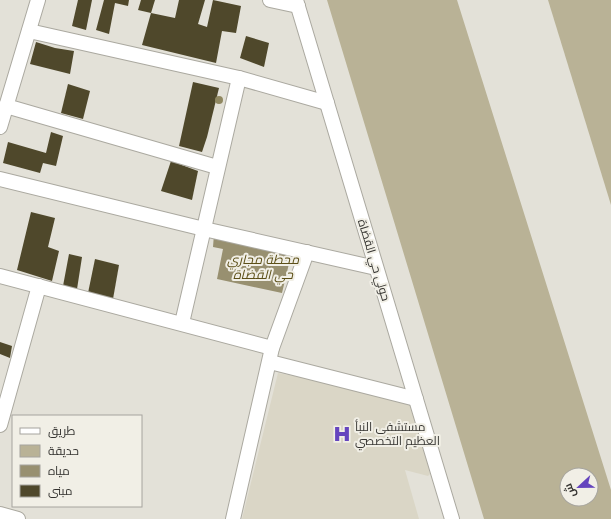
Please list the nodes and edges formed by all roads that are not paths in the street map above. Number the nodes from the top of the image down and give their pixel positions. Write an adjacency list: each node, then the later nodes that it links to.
1 (38, 0): 4 (street)
2 (270, 0): 3 (street)
3 (297, 3): 6 (street, حولي حي القضاة)
4 (29, 31): 5 (street); 7 (street)
5 (239, 78): 6 (street); 9 (street)
6 (327, 103): 13 (street, حولي حي القضاة)
7 (6, 106): 8 (street); 9 (street)
8 (0, 127)
9 (217, 167): 11 (street)
10 (0, 179): 11 (street)
11 (204, 229): 12 (street); 16 (street)
12 (307, 252): 13 (street); 17 (street)
13 (376, 268): 19 (street, حولي حي القضاة)
14 (0, 276): 15 (street)
15 (39, 286): 16 (street); 20 (street)
16 (182, 323): 17 (street)
17 (272, 348): 18 (street)
18 (270, 362): 19 (street); 23 (street)
19 (416, 399): 24 (street, حولي حي القضاة)
20 (0, 425)
21 (0, 514): 22 (street)
22 (18, 519)
23 (233, 519)
24 (452, 519)

